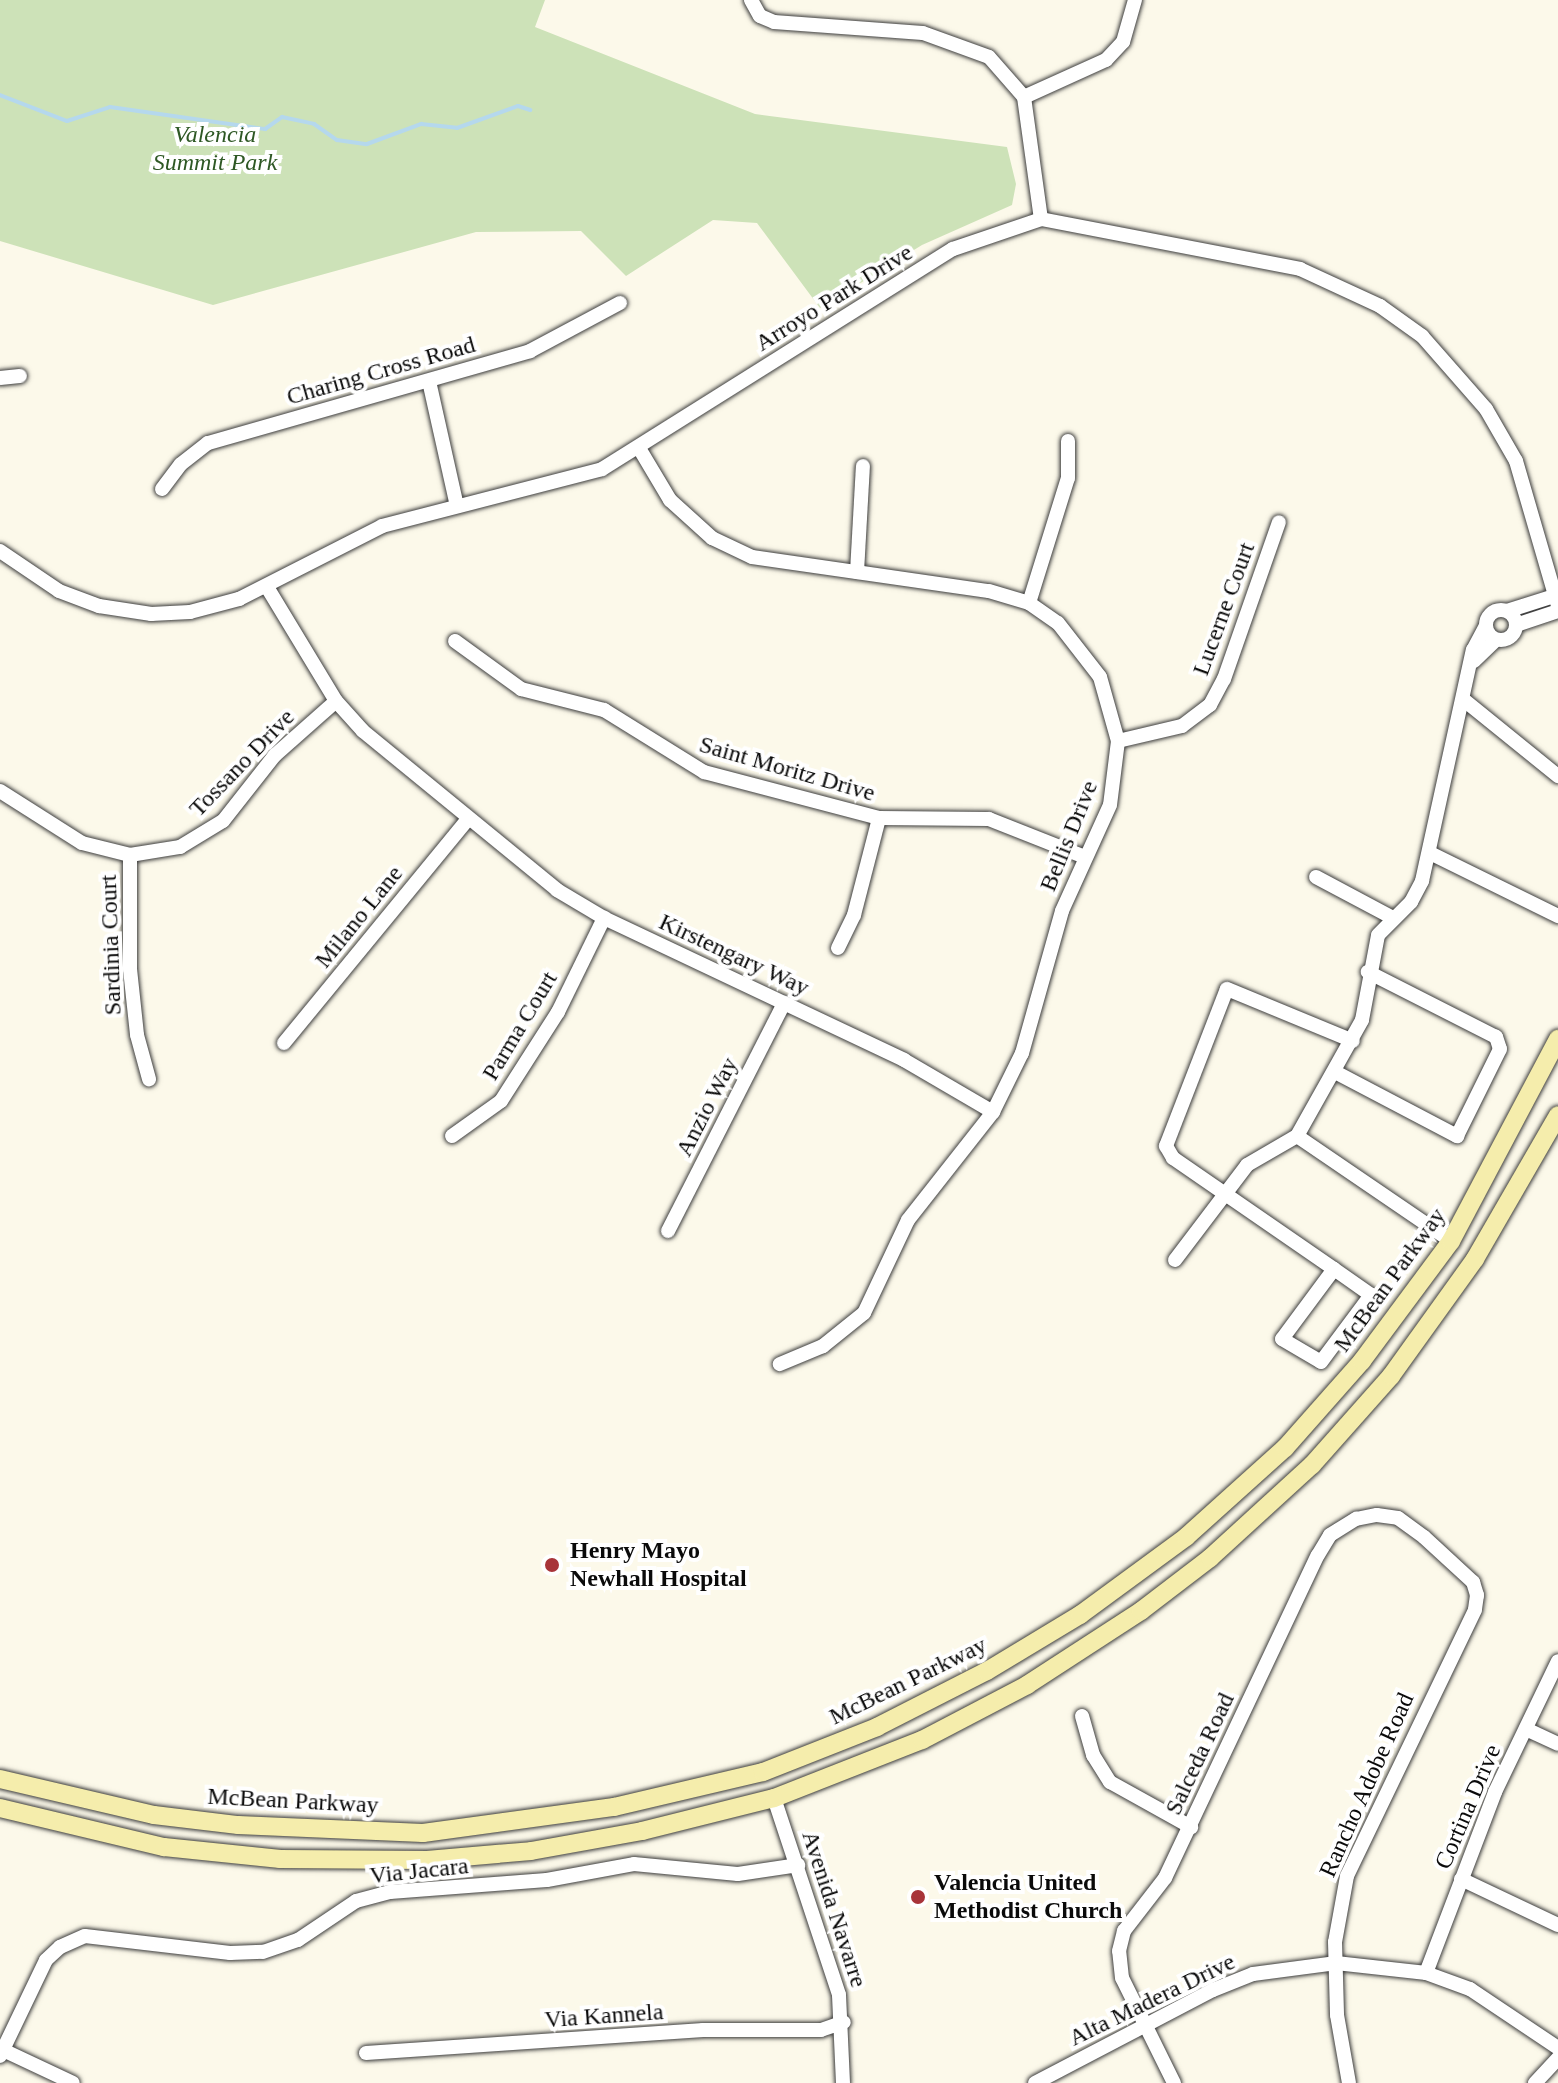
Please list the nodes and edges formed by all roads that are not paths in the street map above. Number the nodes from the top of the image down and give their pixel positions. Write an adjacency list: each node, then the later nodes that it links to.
1 (751, 0): 3 (street)
2 (1135, 0): 3 (street)
3 (1024, 97): 4 (street)
4 (1041, 219): 10 (street, Arroyo Park Drive); 19 (street, Arroyo Park Drive)
5 (620, 303): 8 (street, Charing Cross Road)
6 (20, 376): 7 (street)
7 (0, 378)
8 (429, 381): 12 (street, Charing Cross Road); 13 (street)
9 (1068, 441): 18 (street)
10 (639, 448): 13 (street, Arroyo Park Drive); 16 (street, Bellis Drive)
11 (863, 466): 16 (street)
12 (162, 489)
13 (457, 506): 17 (street, Arroyo Park Drive)
14 (1279, 522): 28 (street, Lucerne Court)
15 (0, 551): 17 (street, Arroyo Park Drive)
16 (857, 572): 18 (street, Bellis Drive)
17 (267, 587): 27 (street, Kirstengary Way)
18 (1029, 603): 28 (street, Bellis Drive)
19 (1557, 604): 20 (street); 21 (street)
20 (1507, 611): 21 (street); 22 (street)
21 (1516, 625): 23 (street)
22 (1485, 627): 23 (street); 25 (street)
23 (1496, 640): 25 (street)
24 (455, 641): 31 (street, Saint Moritz Drive)
25 (1474, 661): 26 (street)
26 (1464, 700): 29 (street); 33 (street)
27 (336, 701): 32 (street, Kirstengary Way); 34 (street, Tossano Drive)
28 (1118, 741): 35 (street, Bellis Drive)
29 (1558, 776)
30 (0, 791): 34 (street, Tossano Drive)
31 (879, 818): 35 (street, Saint Moritz Drive); 40 (street)
32 (468, 819): 38 (street, Kirstengary Way); 45 (street, Milano Lane)
33 (1430, 853): 37 (street); 39 (street)
34 (130, 855): 47 (street, Sardinia Court)
35 (1085, 857): 48 (street, Bellis Drive)
36 (1316, 877): 39 (street)
37 (1558, 916)
38 (604, 918): 42 (street, Kirstengary Way); 50 (street, Parma Court)
39 (1393, 918): 41 (street)
40 (838, 948)
41 (1368, 972): 44 (street); 46 (street)
42 (784, 1003): 48 (street, Kirstengary Way); 53 (street, Anzio Way)
43 (1558, 1039): 54 (main road, McBean Parkway)
44 (1353, 1041): 46 (street); 52 (street, McBean Parkway)
45 (284, 1043)
46 (1337, 1073): 51 (street)
47 (149, 1079)
48 (993, 1112): 57 (street, Bellis Drive)
49 (1558, 1115): 64 (main road)
50 (452, 1136)
51 (1297, 1136): 52 (street); 54 (street)
52 (1225, 1194): 55 (street); 56 (street, McBean Parkway)
53 (668, 1231)
54 (1451, 1241): 63 (main road, McBean Parkway)
55 (1175, 1260)
56 (1334, 1269): 56 (street, McBean Parkway)
57 (780, 1364)
58 (1424, 1537): 66 (street, Salceda Road); 70 (street, Rancho Adobe Road)
59 (1558, 1661): 61 (street, Cortina Drive)
60 (1082, 1716): 66 (street)
61 (1526, 1729): 62 (street); 68 (street, Cortina Drive)
62 (1558, 1744)
63 (0, 1779)
64 (774, 1798): 65 (main road); 67 (street, Avenida Navarre)
65 (0, 1808)
66 (1191, 1827): 73 (street, Salceda Road)
67 (798, 1865): 72 (street, Avenida Navarre); 75 (street, Via Jacara)
68 (1461, 1879): 69 (street); 71 (street, Cortina Drive)
69 (1558, 1925)
70 (1336, 1963): 71 (street, Alta Madera Drive); 73 (street, Alta Madera Drive); 82 (street, Rancho Adobe Road)
71 (1426, 1973): 74 (street, Alta Madera Drive)
72 (844, 2022): 76 (street, Via Kannela); 79 (street, Avenida Navarre)
73 (1146, 2024): 80 (street, Alta Madera Drive); 81 (street, Salceda Road)
74 (1558, 2048)
75 (1, 2053): 78 (street)
76 (366, 2053)
77 (1558, 2058): 83 (street)
78 (73, 2083)
79 (843, 2083)
80 (1035, 2083)
81 (1174, 2083)
82 (1349, 2083)
83 (1535, 2083)

